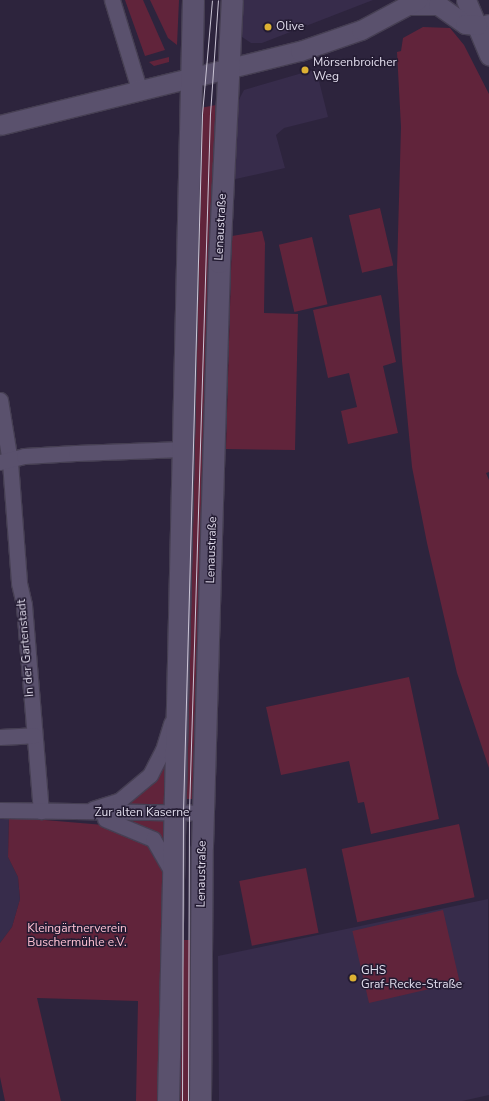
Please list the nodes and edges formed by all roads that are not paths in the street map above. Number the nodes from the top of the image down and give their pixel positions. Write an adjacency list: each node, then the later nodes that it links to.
1 (112, 0): 10 (street)
2 (193, 0): 9 (main road)
3 (232, 0): 8 (main road, Lenaustraße)
4 (466, 0): 6 (street)
5 (413, 3): 6 (street); 8 (street)
6 (483, 24): 7 (street)
7 (489, 55)
8 (230, 70): 9 (street); 22 (main road, Lenaustraße)
9 (189, 79): 10 (street); 13 (main road)
10 (140, 92): 11 (street)
11 (0, 125)
12 (0, 400): 14 (street, In der Gartenstadt)
13 (183, 449): 14 (street); 15 (main road)
14 (5, 462): 16 (street, In der Gartenstadt)
15 (177, 704): 20 (main road); 21 (street, Zur alten Kaserne)
16 (34, 735): 17 (street); 19 (street, In der Gartenstadt)
17 (0, 737)
18 (0, 810): 19 (street, Zur alten Kaserne)
19 (41, 811): 21 (street, Zur alten Kaserne)
20 (173, 812): 21 (street, Zur alten Kaserne); 22 (street, Zur alten Kaserne); 23 (main road)
21 (81, 813): 23 (street, Zur alten Kaserne)
22 (203, 813): 25 (main road, Lenaustraße)
23 (172, 872): 24 (main road)
24 (168, 1101)
25 (200, 1101)

